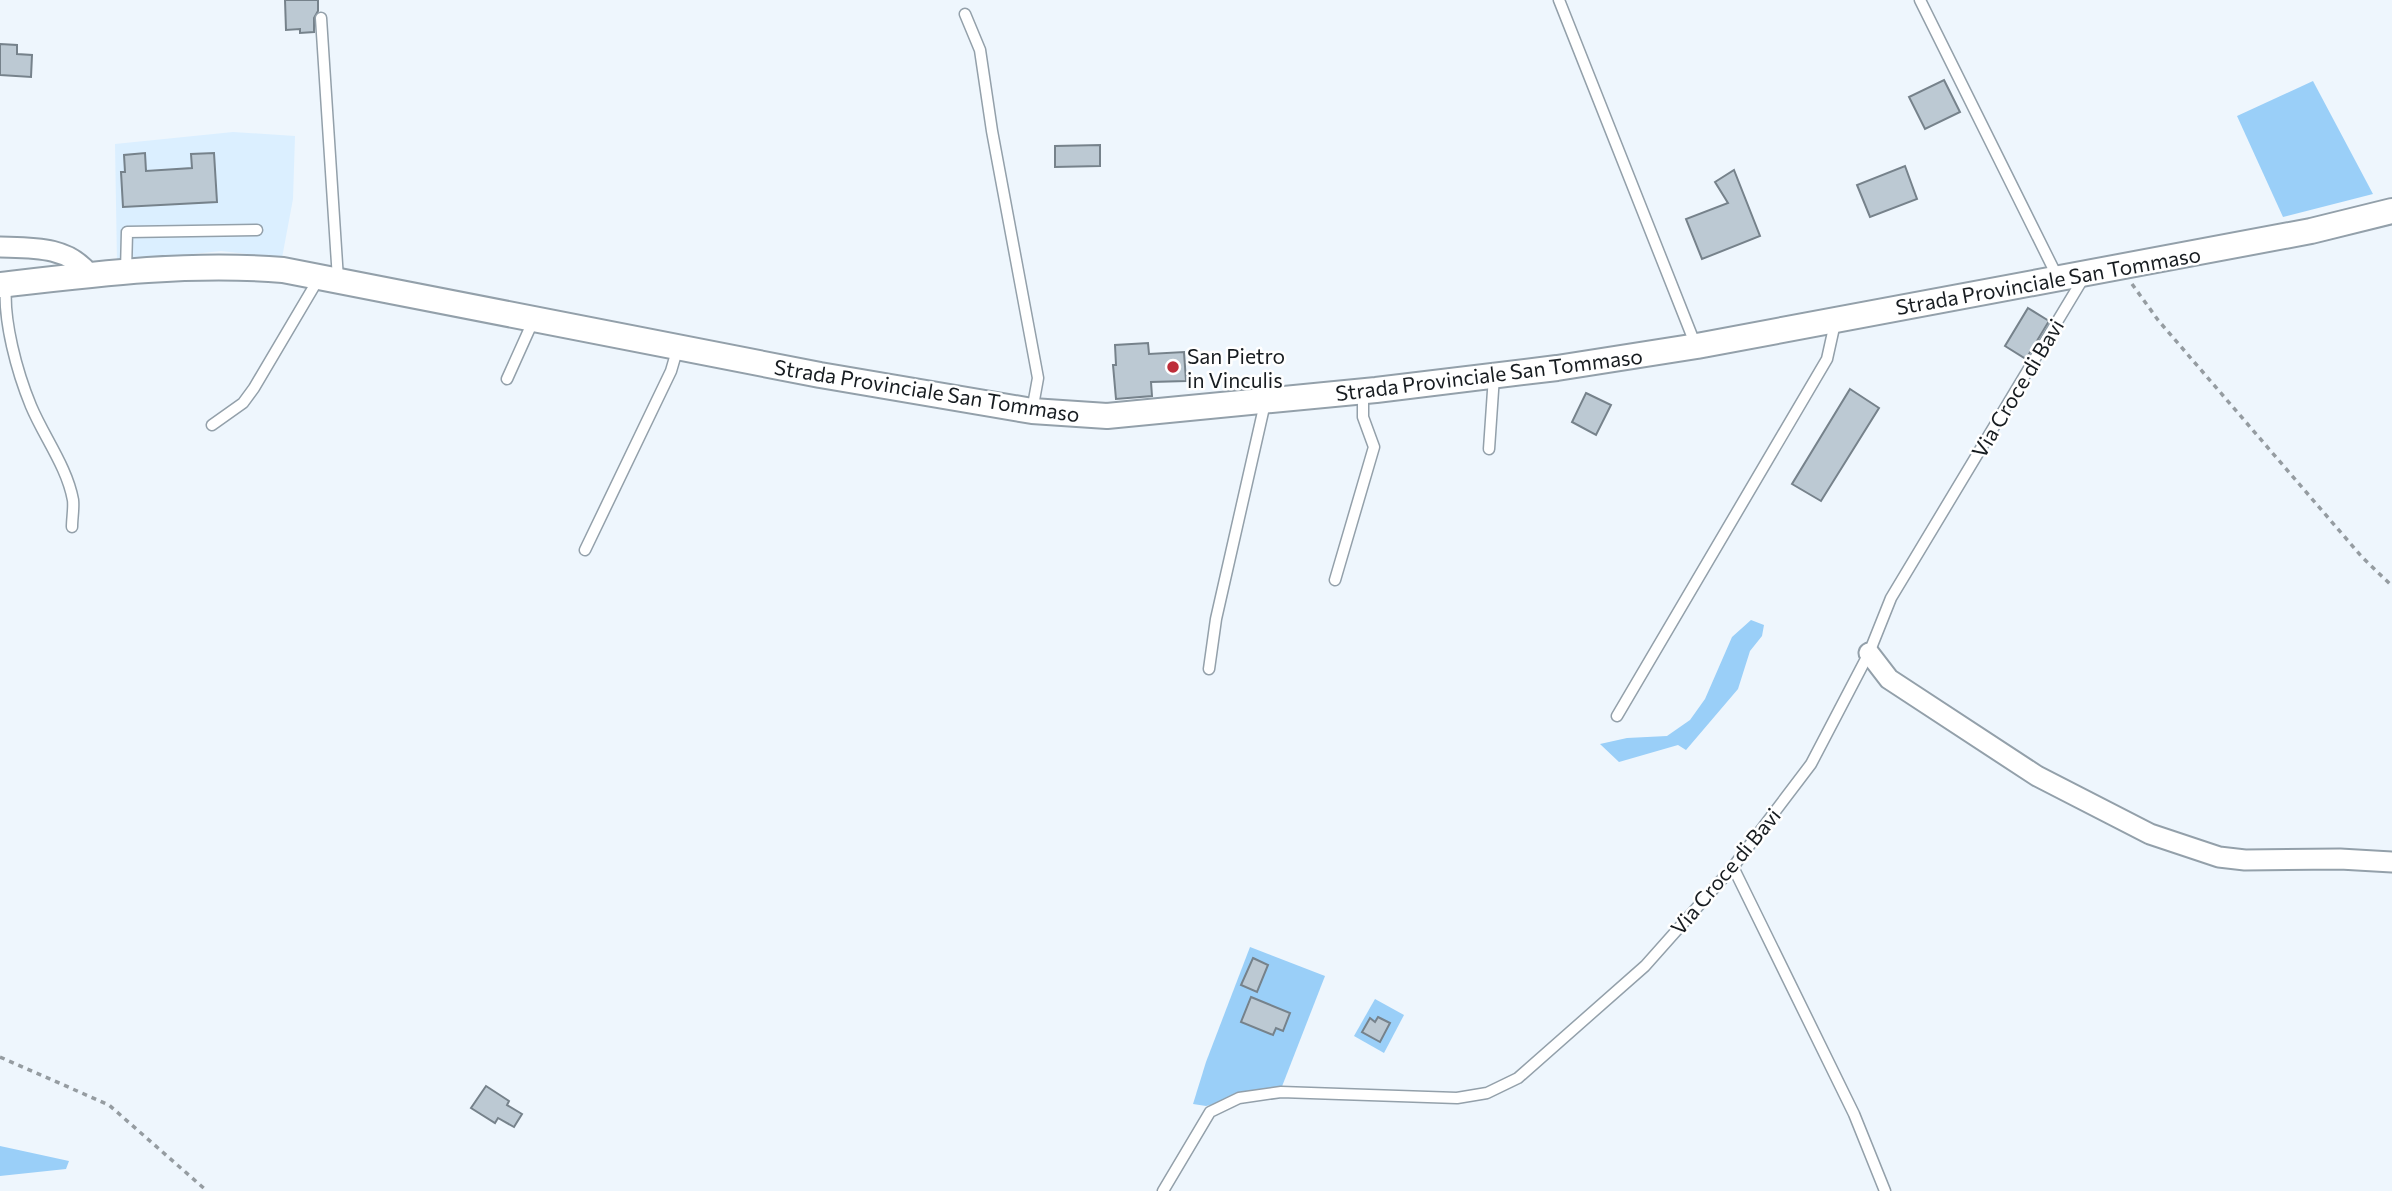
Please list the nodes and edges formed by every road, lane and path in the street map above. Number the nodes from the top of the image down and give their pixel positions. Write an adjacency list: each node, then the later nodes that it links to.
1 (1559, 0): 17 (lane)
2 (1920, 0): 13 (lane)
3 (965, 14): 23 (lane)
4 (321, 18): 12 (lane)
5 (2392, 211): 8 (street, Strada Provinciale San Tommaso)
6 (257, 230): 9 (lane)
7 (0, 247): 11 (street)
8 (2123, 266): 10 (street, Strada Provinciale San Tommaso); 29 (path)
9 (126, 272): 11 (street, Strada Provinciale San Tommaso); 12 (street, Strada Provinciale San Tommaso)
10 (2086, 273): 13 (street, Strada Provinciale San Tommaso); 30 (lane, Via Croce di Bavi)
11 (89, 274): 14 (street, Strada Provinciale San Tommaso)
12 (329, 279): 15 (street, Strada Provinciale San Tommaso); 24 (lane)
13 (2058, 279): 16 (street, Strada Provinciale San Tommaso)
14 (3, 285): 26 (lane)
15 (534, 319): 18 (street, Strada Provinciale San Tommaso); 20 (lane)
16 (1836, 319): 17 (street, Strada Provinciale San Tommaso); 32 (lane)
17 (1697, 346): 19 (street, Strada Provinciale San Tommaso)
18 (678, 347): 23 (street, Strada Provinciale San Tommaso); 27 (lane)
19 (1494, 376): 21 (street, Strada Provinciale San Tommaso); 25 (lane)
20 (507, 379)
21 (1363, 391): 22 (street, Strada Provinciale San Tommaso); 28 (lane)
22 (1265, 401): 23 (street, Strada Provinciale San Tommaso); 31 (lane)
23 (1032, 411)
24 (212, 425)
25 (1489, 449)
26 (72, 527)
27 (585, 550)
28 (1335, 580)
29 (2392, 586)
30 (1869, 653): 33 (street); 34 (lane, Via Croce di Bavi)
31 (1209, 669)
32 (1617, 716)
33 (2392, 862)
34 (1733, 867): 37 (lane, Via Croce di Bavi); 38 (lane)
35 (0, 1057): 36 (path)
36 (207, 1191)
37 (1163, 1191)
38 (1885, 1191)

